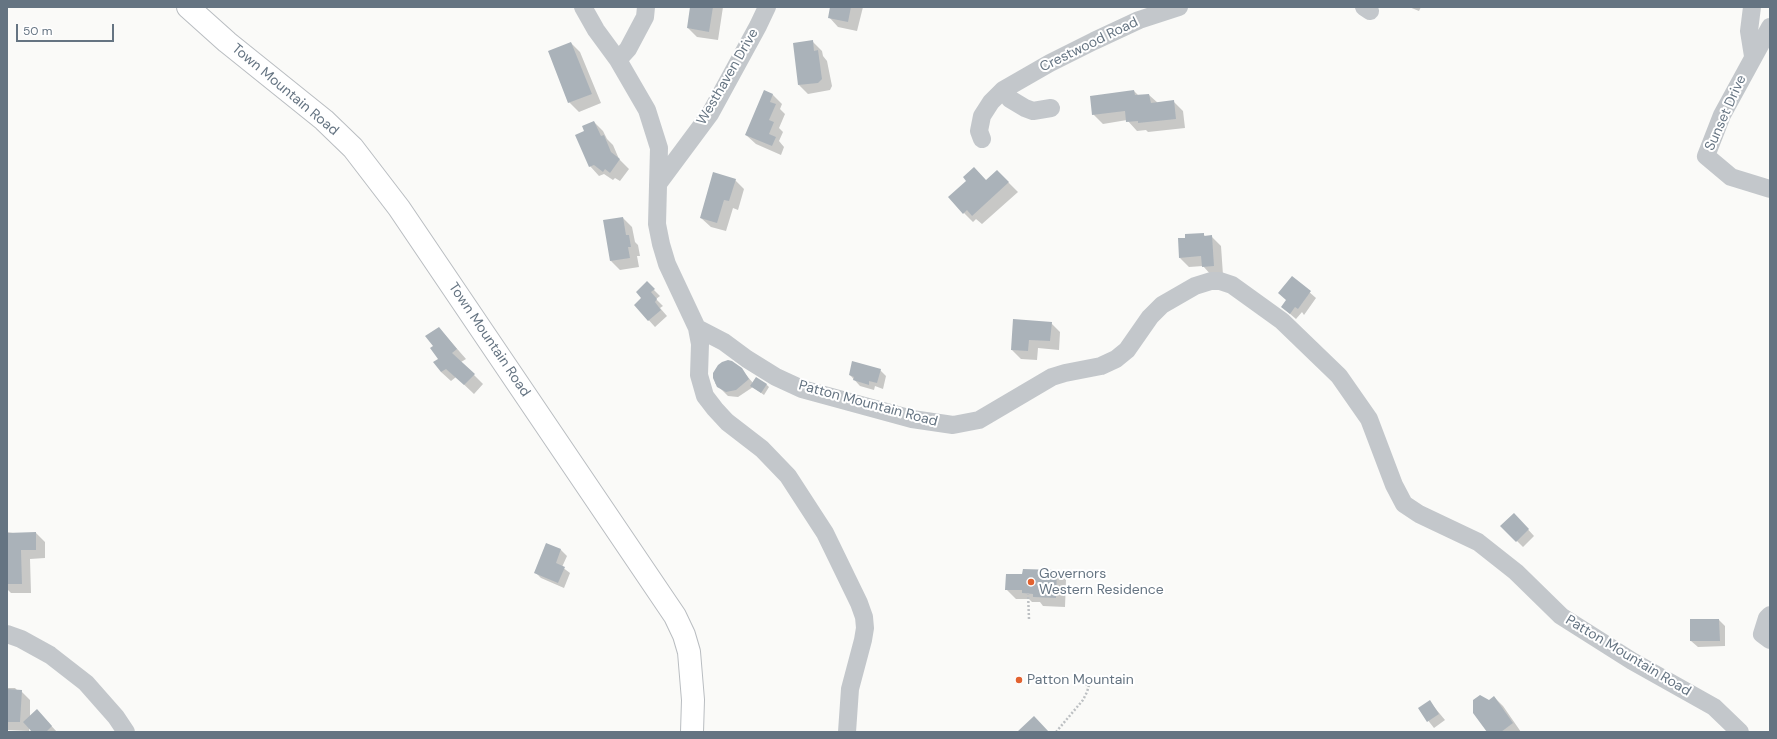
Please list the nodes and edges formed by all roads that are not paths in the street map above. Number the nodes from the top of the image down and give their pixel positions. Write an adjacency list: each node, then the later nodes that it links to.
1 (188, 7): 20 (main road, Town Mountain Road)
2 (583, 7): 9 (street)
3 (646, 7): 9 (street)
4 (767, 7): 13 (street, Westhaven Drive)
5 (1179, 7): 10 (street, Crestwood Road)
6 (1752, 7): 8 (street)
7 (1770, 27): 8 (street, Sunset Drive)
8 (1753, 56): 14 (street, Sunset Drive)
9 (618, 60): 13 (street)
10 (1003, 90): 11 (street); 12 (street, Crestwood Road)
11 (1051, 108)
12 (982, 139)
13 (658, 184): 15 (street)
14 (1770, 189)
15 (697, 328): 21 (street); 22 (street, Patton Mountain Road)
16 (1770, 615): 18 (street)
17 (7, 634): 19 (street)
18 (1770, 640)
19 (126, 732)
20 (692, 732)
21 (847, 732)
22 (1740, 732)

